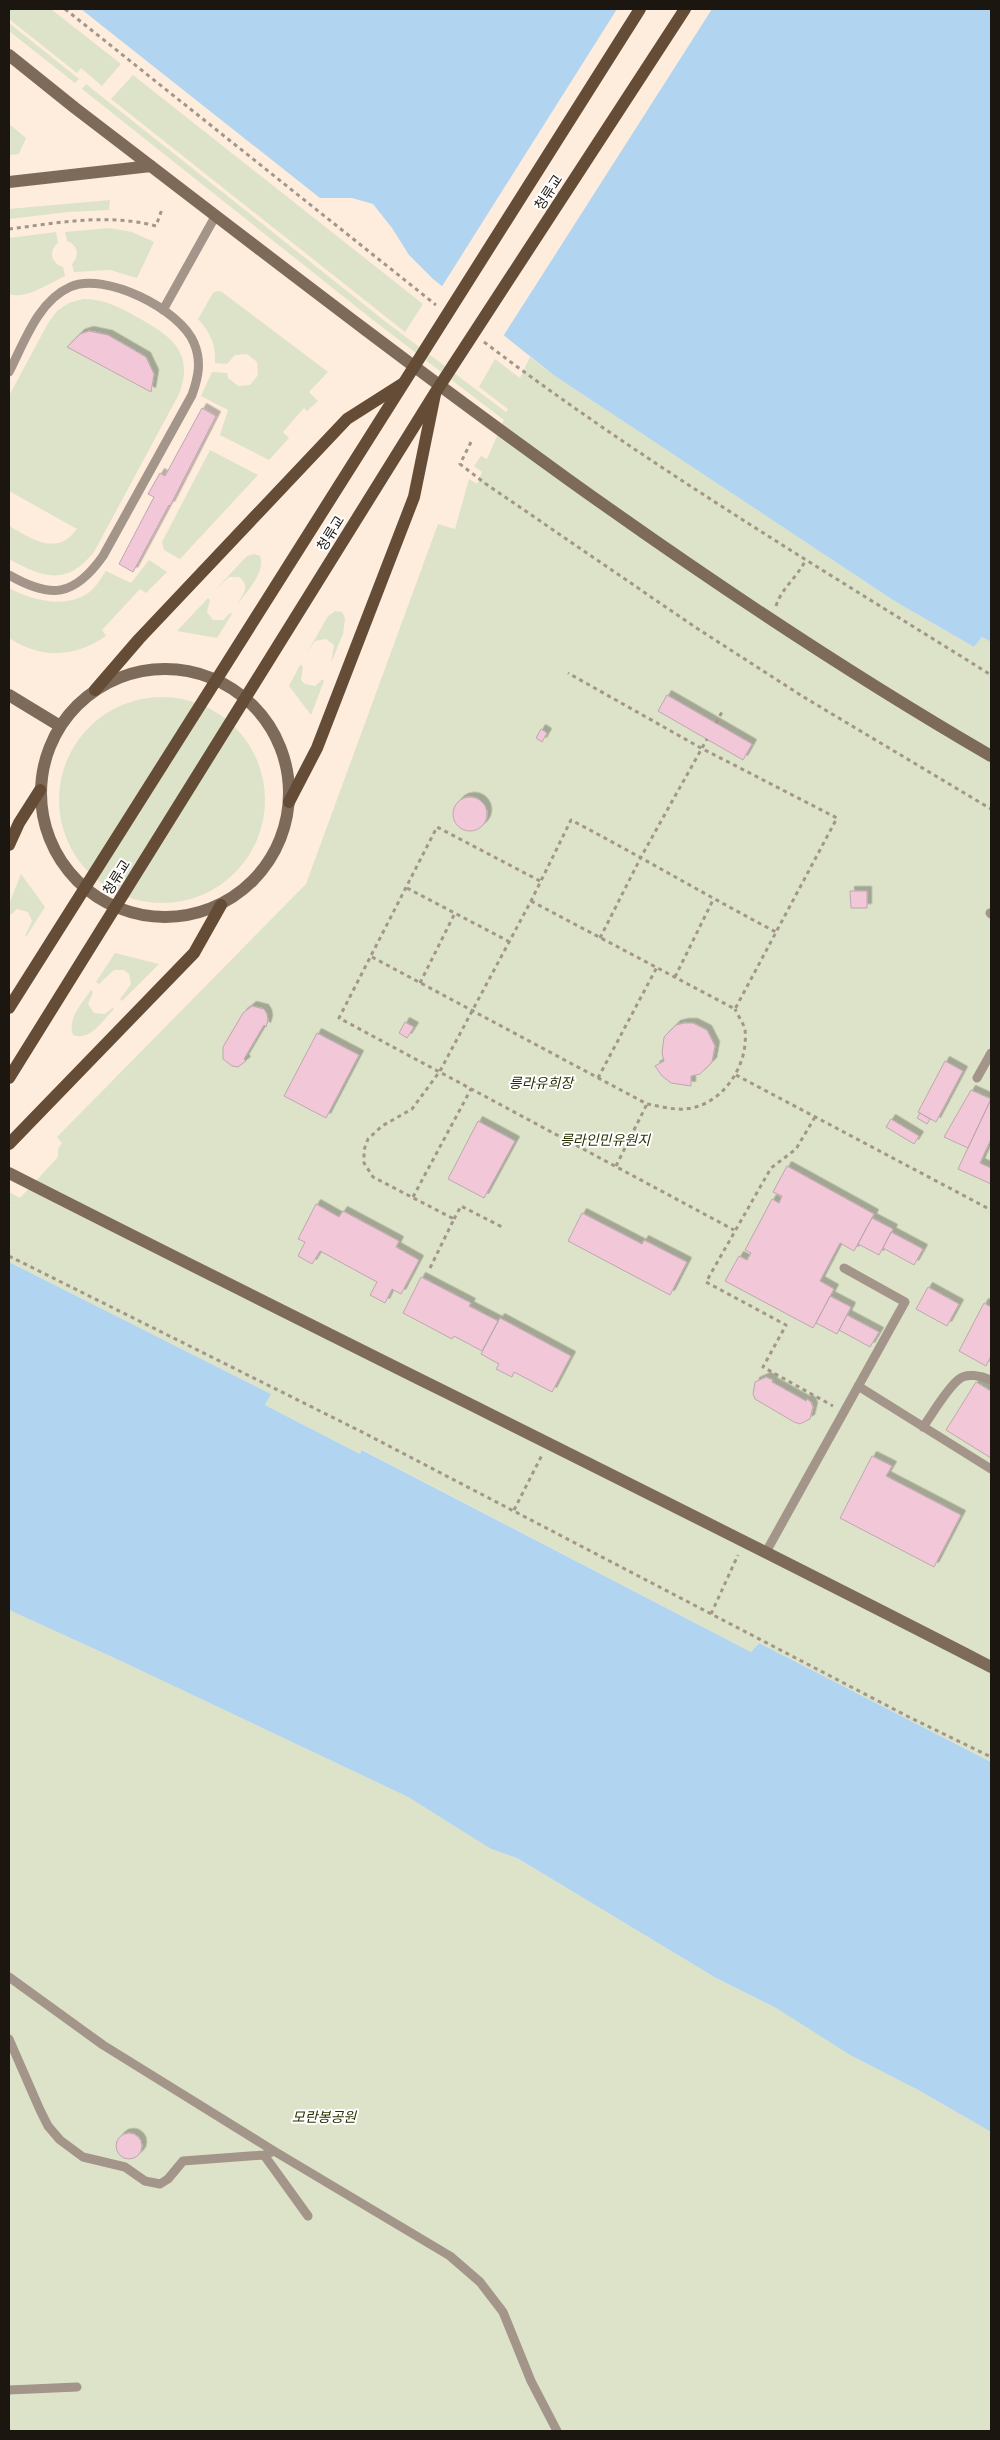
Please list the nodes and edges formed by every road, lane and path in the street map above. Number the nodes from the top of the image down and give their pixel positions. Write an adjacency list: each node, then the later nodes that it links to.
1 (65, 9): 10 (path)
2 (640, 9): 14 (main road, 청류교, bridge)
3 (685, 9): 15 (main road, 청류교, bridge)
4 (9, 55): 5 (street)
5 (151, 166): 6 (street); 8 (street)
6 (9, 182)
7 (162, 209): 9 (path)
8 (216, 215): 11 (lane); 29 (street)
9 (9, 228)
10 (398, 276)
11 (162, 310): 12 (lane); 18 (lane)
12 (9, 372)
13 (529, 376): 17 (path)
14 (402, 384): 22 (main road); 48 (main road, 청류교, bridge)
15 (435, 393): 31 (main road); 54 (main road, 청류교, bridge)
16 (471, 442): 32 (path)
17 (806, 559): 19 (path); 21 (path)
18 (9, 575)
19 (780, 594)
20 (568, 672): 28 (path)
21 (991, 675)
22 (95, 690): 26 (street); 31 (street, bridge)
23 (9, 695): 26 (street)
24 (723, 710): 25 (path)
25 (716, 723)
26 (60, 726): 30 (street)
27 (707, 739): 28 (path)
28 (701, 748): 34 (path); 41 (path)
29 (991, 756)
30 (40, 790): 33 (main road); 39 (street, bridge)
31 (289, 802): 39 (street)
32 (991, 809)
33 (9, 846)
34 (641, 856): 35 (path); 37 (path); 42 (path)
35 (540, 881): 36 (path); 38 (path)
36 (407, 888): 40 (path); 44 (path)
37 (713, 900): 41 (path); 46 (path)
38 (531, 901): 42 (path); 43 (path)
39 (221, 905): 60 (main road)
40 (455, 913): 43 (path); 47 (path)
41 (776, 932): 49 (path)
42 (600, 938): 45 (path)
43 (508, 941): 50 (path)
44 (372, 957): 47 (path); 52 (path)
45 (657, 967): 46 (path); 55 (path)
46 (675, 977): 49 (path)
47 (420, 983): 50 (path)
48 (9, 1008)
49 (735, 1009): 53 (path)
50 (473, 1011): 52 (path); 55 (path)
51 (991, 1053): 56 (lane)
52 (440, 1071): 57 (path); 63 (path)
53 (736, 1075): 58 (path); 59 (path)
54 (9, 1078)
55 (598, 1078): 58 (path)
56 (978, 1078)
57 (471, 1089): 61 (path); 63 (path)
58 (647, 1104): 61 (path)
59 (815, 1117): 64 (path); 67 (path)
60 (9, 1144)
61 (616, 1166): 67 (path)
62 (9, 1173): 78 (street)
63 (413, 1197): 65 (path)
64 (991, 1210)
65 (454, 1220): 66 (path); 69 (path)
66 (504, 1228)
67 (734, 1230): 73 (path)
68 (9, 1256): 77 (path)
69 (430, 1268)
70 (844, 1268): 72 (lane)
71 (991, 1380): 74 (lane)
72 (858, 1386): 74 (lane); 78 (lane)
73 (828, 1414)
74 (923, 1427): 76 (lane)
75 (539, 1461): 77 (path)
76 (991, 1469)
77 (514, 1510): 80 (path)
78 (766, 1552): 81 (street)
79 (735, 1562): 80 (path)
80 (711, 1614): 82 (path)
81 (991, 1667)
82 (991, 1757)
83 (9, 1977): 85 (lane)
84 (9, 2039): 86 (lane)
85 (274, 2151): 86 (lane); 90 (lane)
86 (264, 2156): 87 (lane)
87 (308, 2216)
88 (78, 2388): 89 (lane)
89 (9, 2390)
90 (558, 2431)

